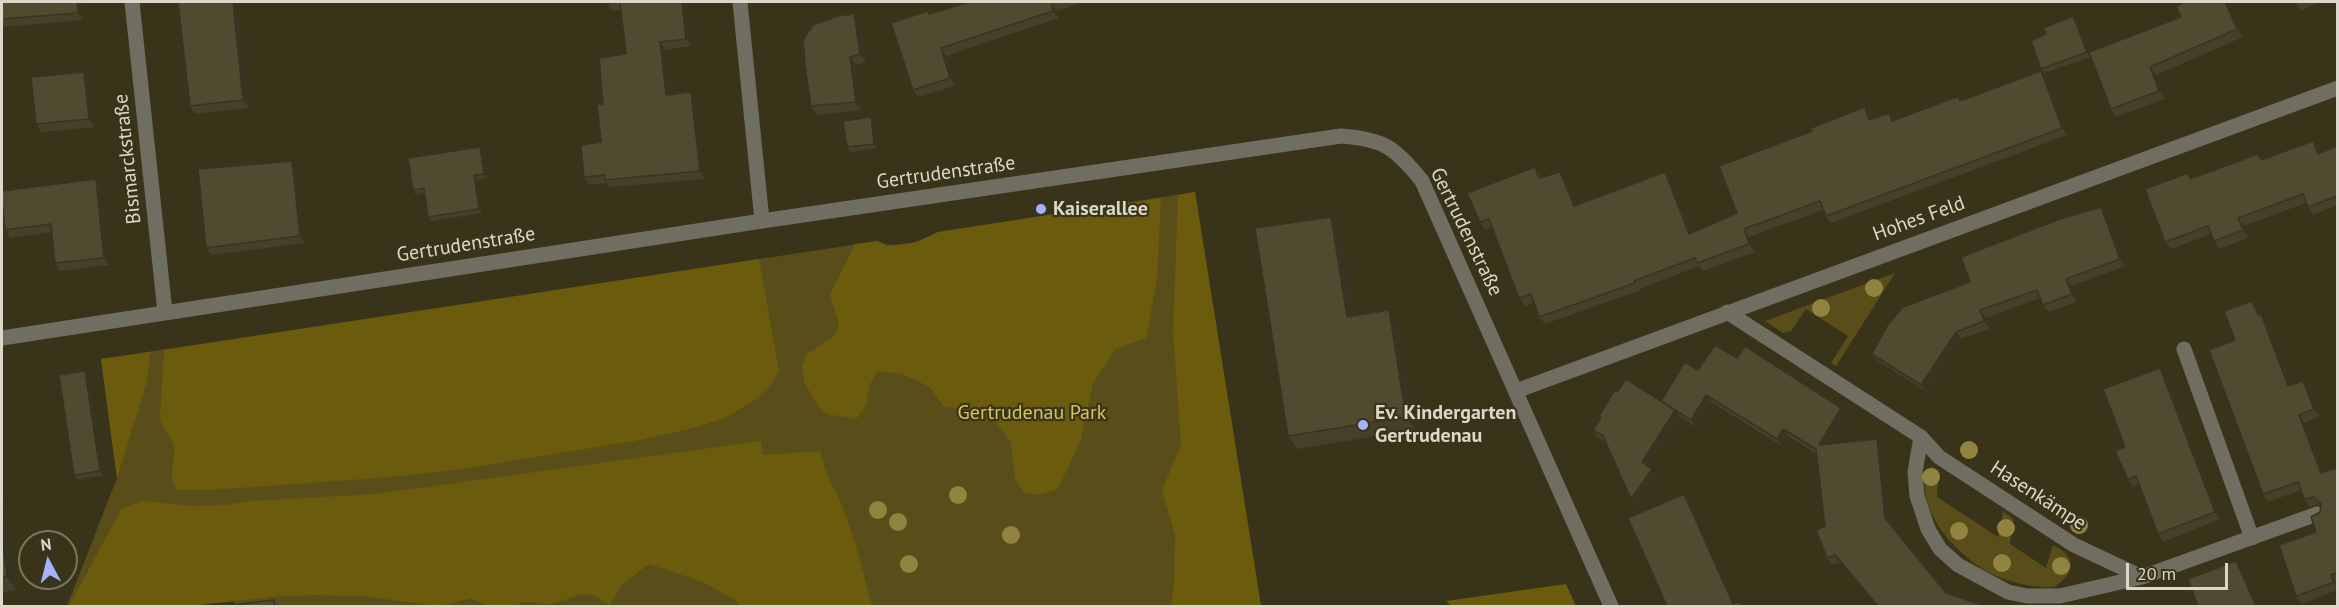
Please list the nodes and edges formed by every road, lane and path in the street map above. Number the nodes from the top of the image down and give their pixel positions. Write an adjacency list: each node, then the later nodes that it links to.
1 (132, 2): 5 (street, Bismarckstraße)
2 (740, 2): 4 (street)
3 (2337, 88): 6 (street, Hohes Feld)
4 (762, 221): 5 (street, Gertrudenstraße); 9 (street, Gertrudenstraße)
5 (165, 312): 7 (street, Gertrudenstraße)
6 (1726, 312): 9 (street, Hohes Feld); 10 (street, Hasenkämpe)
7 (2, 338)
8 (2184, 349): 12 (street)
9 (1516, 391): 14 (street, Gertrudenstraße)
10 (1921, 437): 13 (street, Hasenkämpe); 13 (street)
11 (2317, 514): 12 (street)
12 (2252, 538): 13 (street)
13 (2142, 577)
14 (1611, 606)

